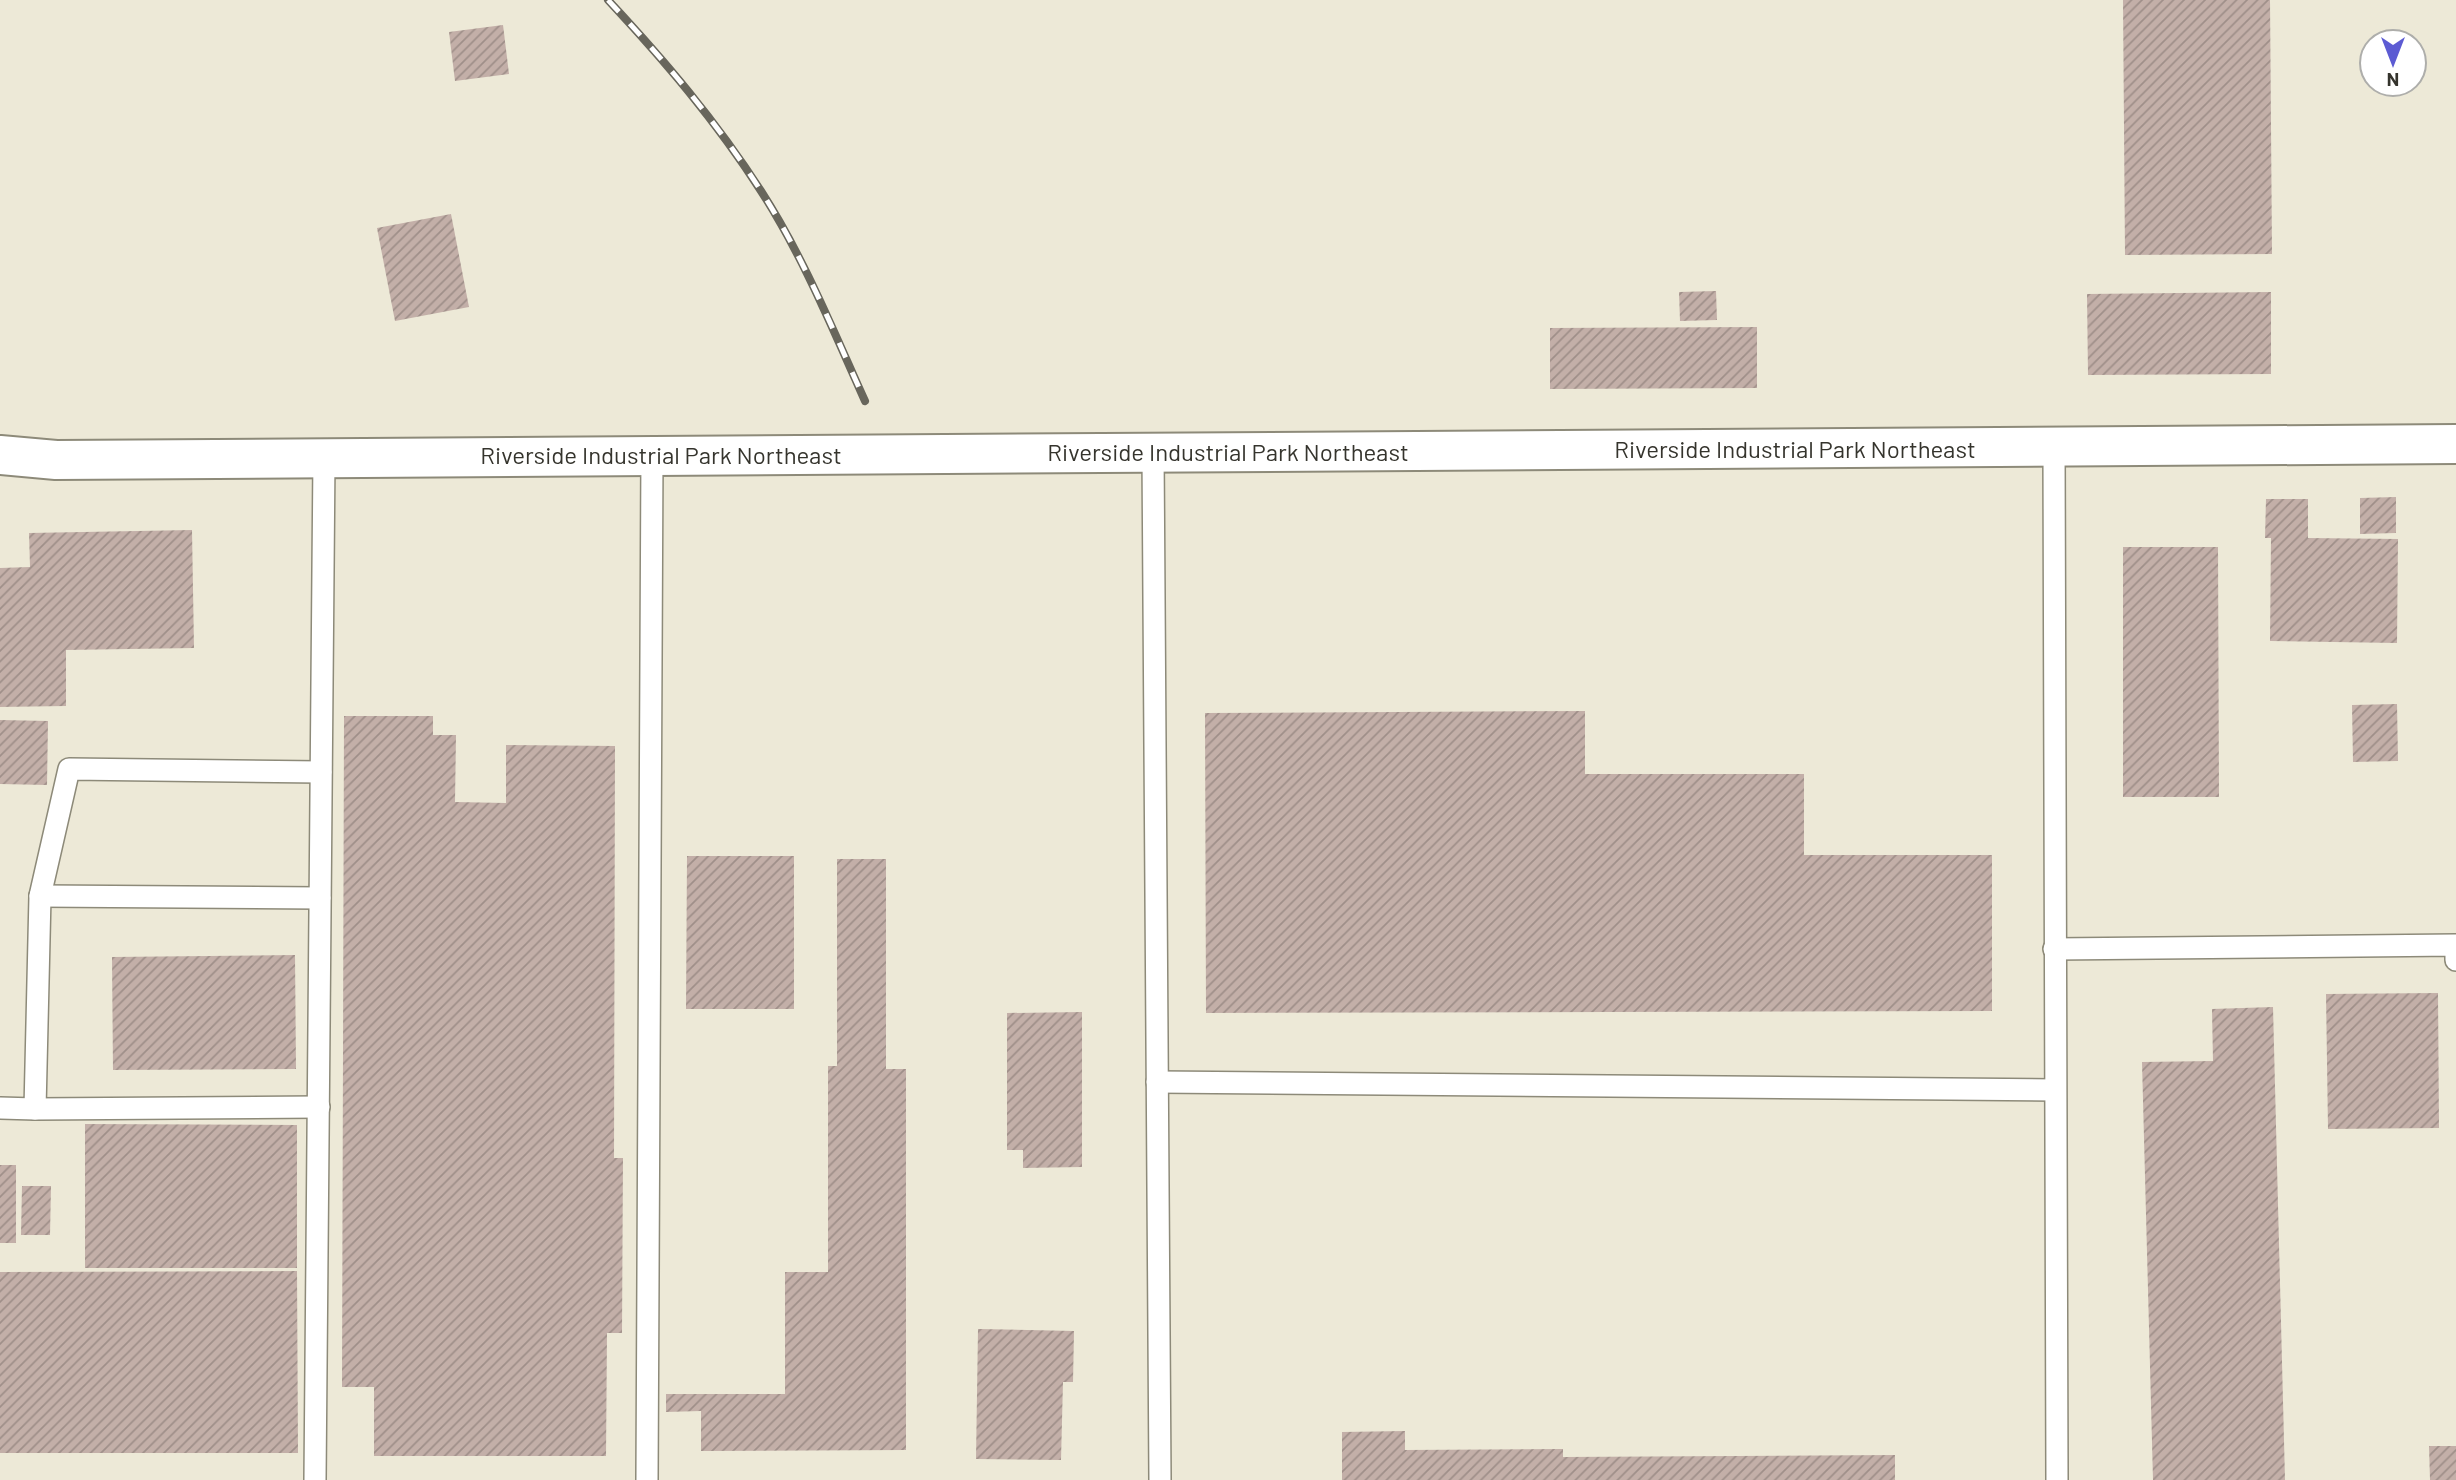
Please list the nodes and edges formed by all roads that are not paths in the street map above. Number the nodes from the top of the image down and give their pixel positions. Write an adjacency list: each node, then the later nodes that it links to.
1 (2456, 444): 2 (street, Riverside Industrial Park Northeast)
2 (2053, 446): 3 (street, Riverside Industrial Park Northeast); 10 (lane)
3 (1153, 451): 4 (street, Riverside Industrial Park Northeast); 12 (lane)
4 (652, 454): 6 (street, Riverside Industrial Park Northeast); 18 (lane)
5 (0, 455): 6 (street, Riverside Industrial Park Northeast)
6 (324, 457): 7 (lane)
7 (321, 772): 8 (lane); 9 (lane)
8 (40, 897): 9 (lane); 16 (lane)
9 (320, 898): 14 (lane)
10 (2054, 949): 11 (lane); 13 (lane)
11 (2456, 960)
12 (1157, 1082): 13 (lane); 19 (lane)
13 (2055, 1090): 20 (lane)
14 (319, 1107): 16 (lane); 17 (lane)
15 (0, 1108): 16 (lane)
16 (35, 1109)
17 (315, 1480)
18 (647, 1480)
19 (1160, 1480)
20 (2057, 1480)

